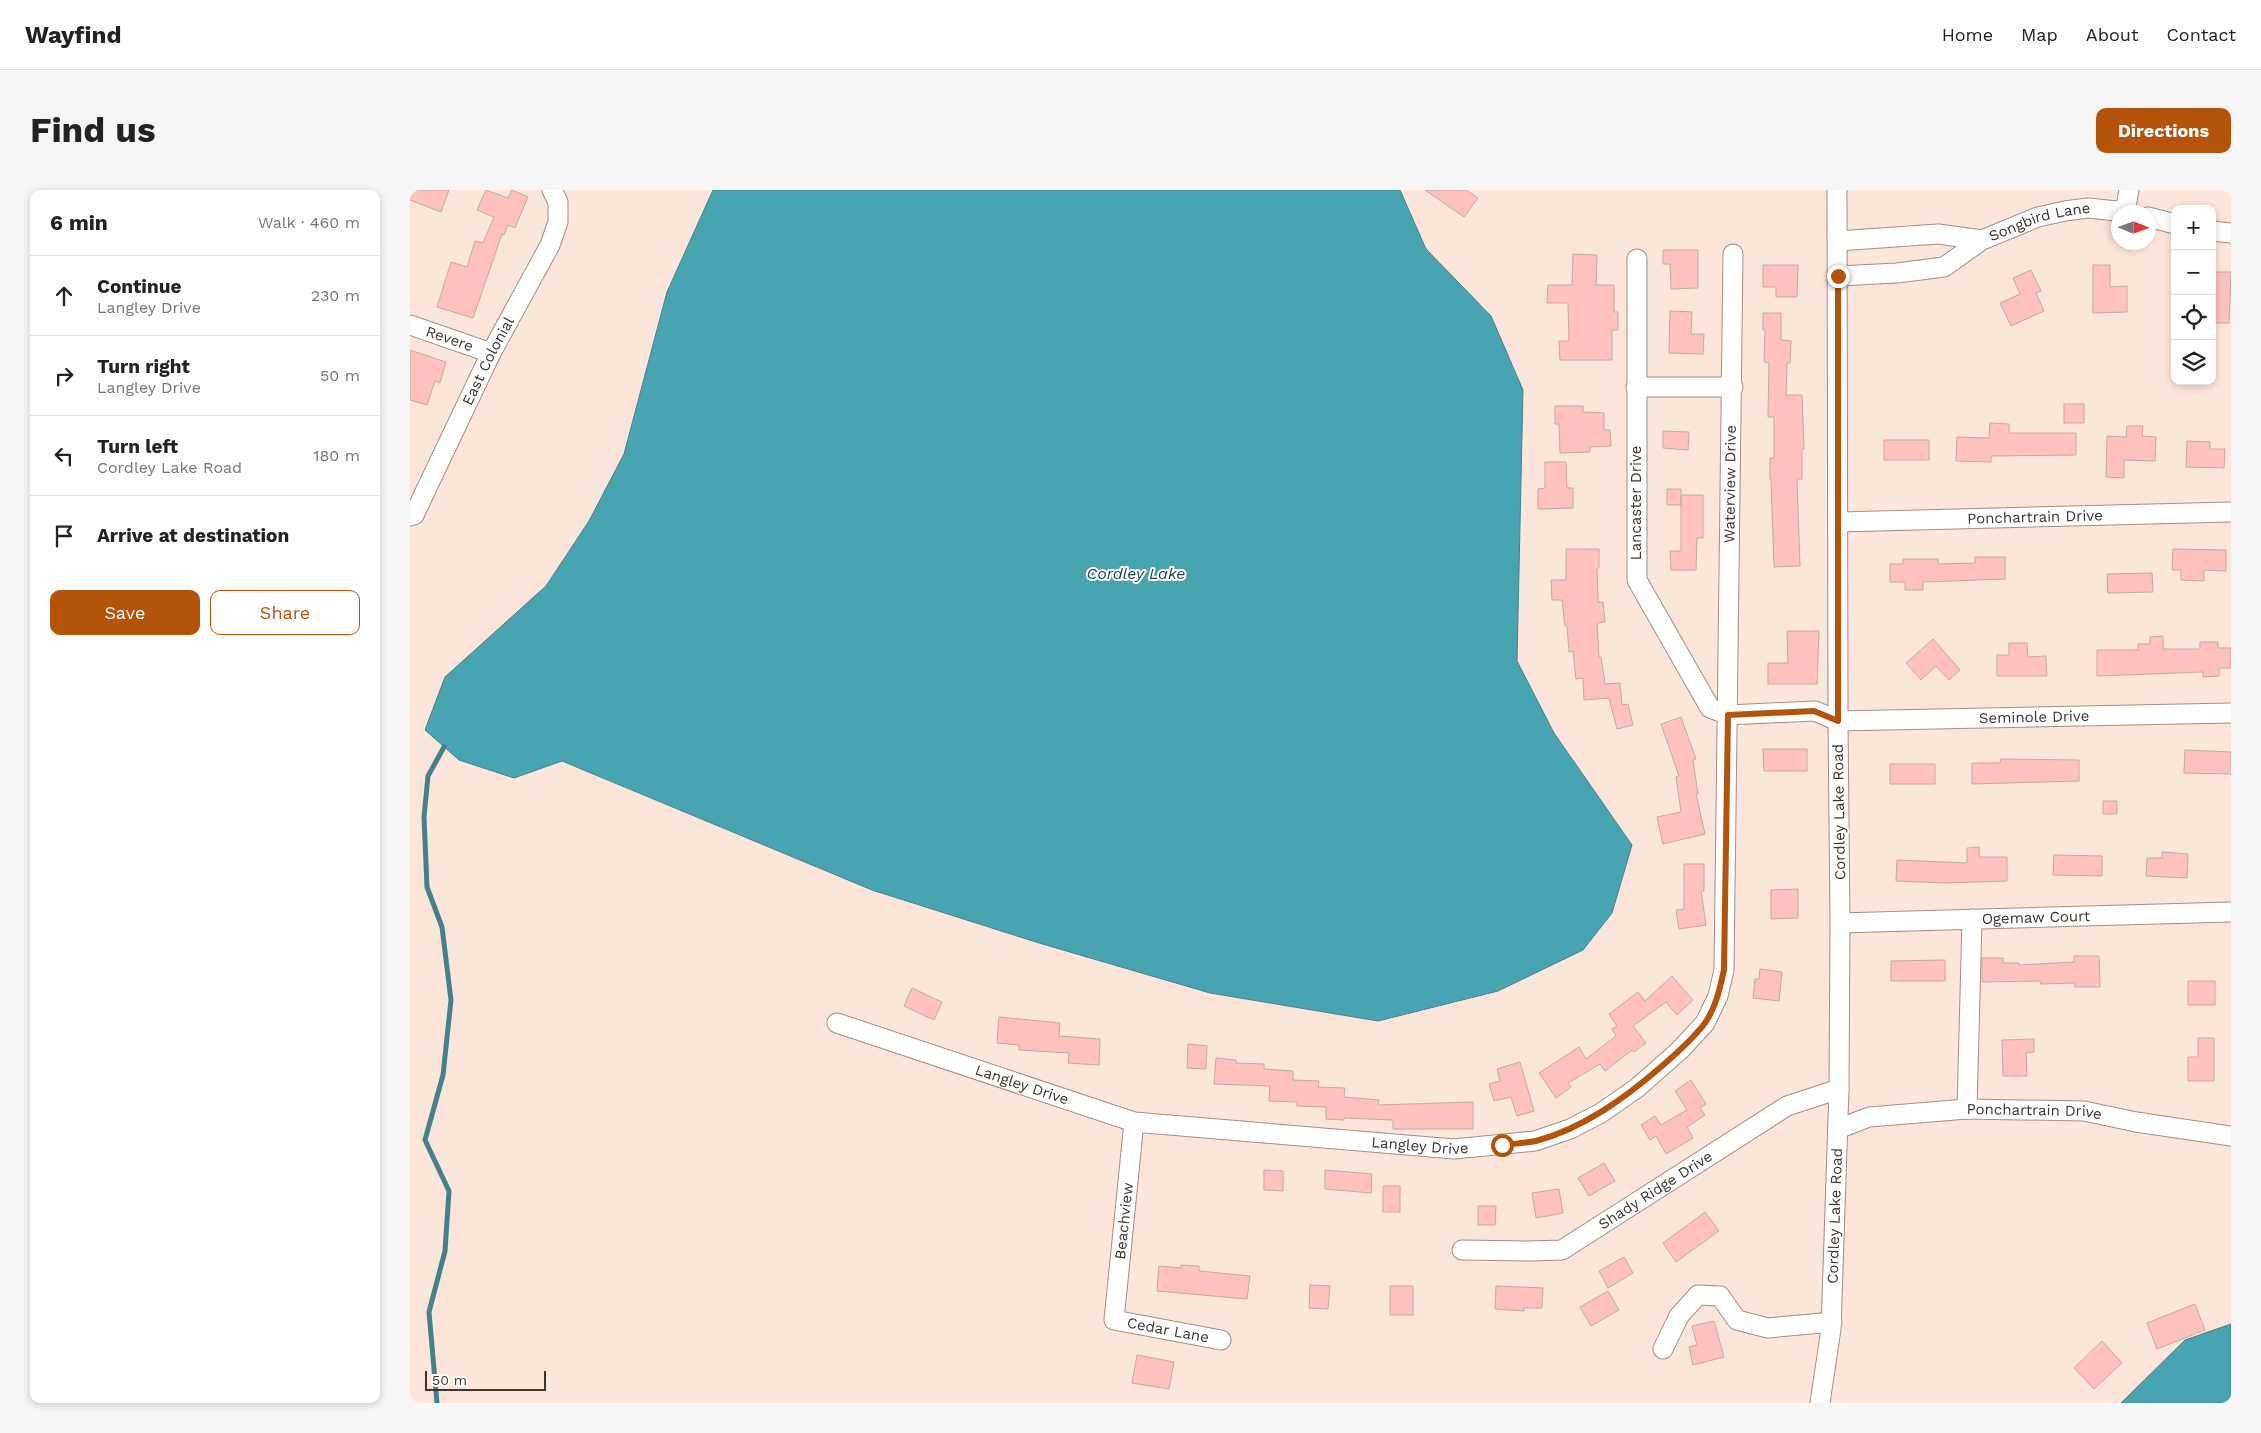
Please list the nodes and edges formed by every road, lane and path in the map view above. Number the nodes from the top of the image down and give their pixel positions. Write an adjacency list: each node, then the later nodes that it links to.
1 (1838, 190): 11 (street, Cordley Lake Road)
2 (2129, 190): 4 (street)
3 (555, 196): 16 (street, East Colonial)
4 (2127, 205)
5 (2111, 210): 10 (street, Songbird Lane)
6 (2156, 219): 7 (street)
7 (2171, 223)
8 (2216, 231): 9 (street)
9 (2231, 233)
10 (1982, 240): 11 (street, Songbird Lane); 14 (street, Songbird Lane)
11 (1838, 241): 14 (street, Cordley Lake Road)
12 (1733, 254): 18 (street, Waterview Drive)
13 (1637, 259): 17 (street, Lancaster Drive)
14 (1838, 276): 21 (street, Cordley Lake Road)
15 (410, 324): 16 (street, Revere)
16 (491, 353): 20 (street, East Colonial)
17 (1636, 387): 18 (street); 23 (street, Lancaster Drive)
18 (1732, 387): 23 (street, Waterview Drive)
19 (2231, 512): 21 (street, Ponchartrain Drive)
20 (410, 516)
21 (1839, 522): 24 (street, Cordley Lake Road)
22 (2231, 713): 24 (street, Seminole Drive)
23 (1728, 715): 24 (street); 31 (street, Langley Drive)
24 (1838, 721): 27 (street, Cordley Lake Road)
25 (2231, 912): 26 (street, Ogemaw Court)
26 (1972, 919): 27 (street, Ogemaw Court); 30 (street)
27 (1840, 923): 29 (street, Cordley Lake Road)
28 (838, 1023): 31 (street, Langley Drive)
29 (1839, 1089): 32 (street, Cordley Lake Road); 34 (street, Shady Ridge Drive)
30 (1968, 1109): 32 (street, Ponchartrain Drive); 33 (street, Ponchartrain Drive)
31 (1134, 1122): 35 (street, Beachview)
32 (1838, 1129): 36 (street, Cordley Lake Road)
33 (2231, 1136)
34 (1462, 1250)
35 (1114, 1320): 37 (street, Cedar Lane)
36 (1832, 1322): 38 (street); 39 (street, Cordley Lake Road)
37 (1221, 1340)
38 (1663, 1349)
39 (1820, 1403)

